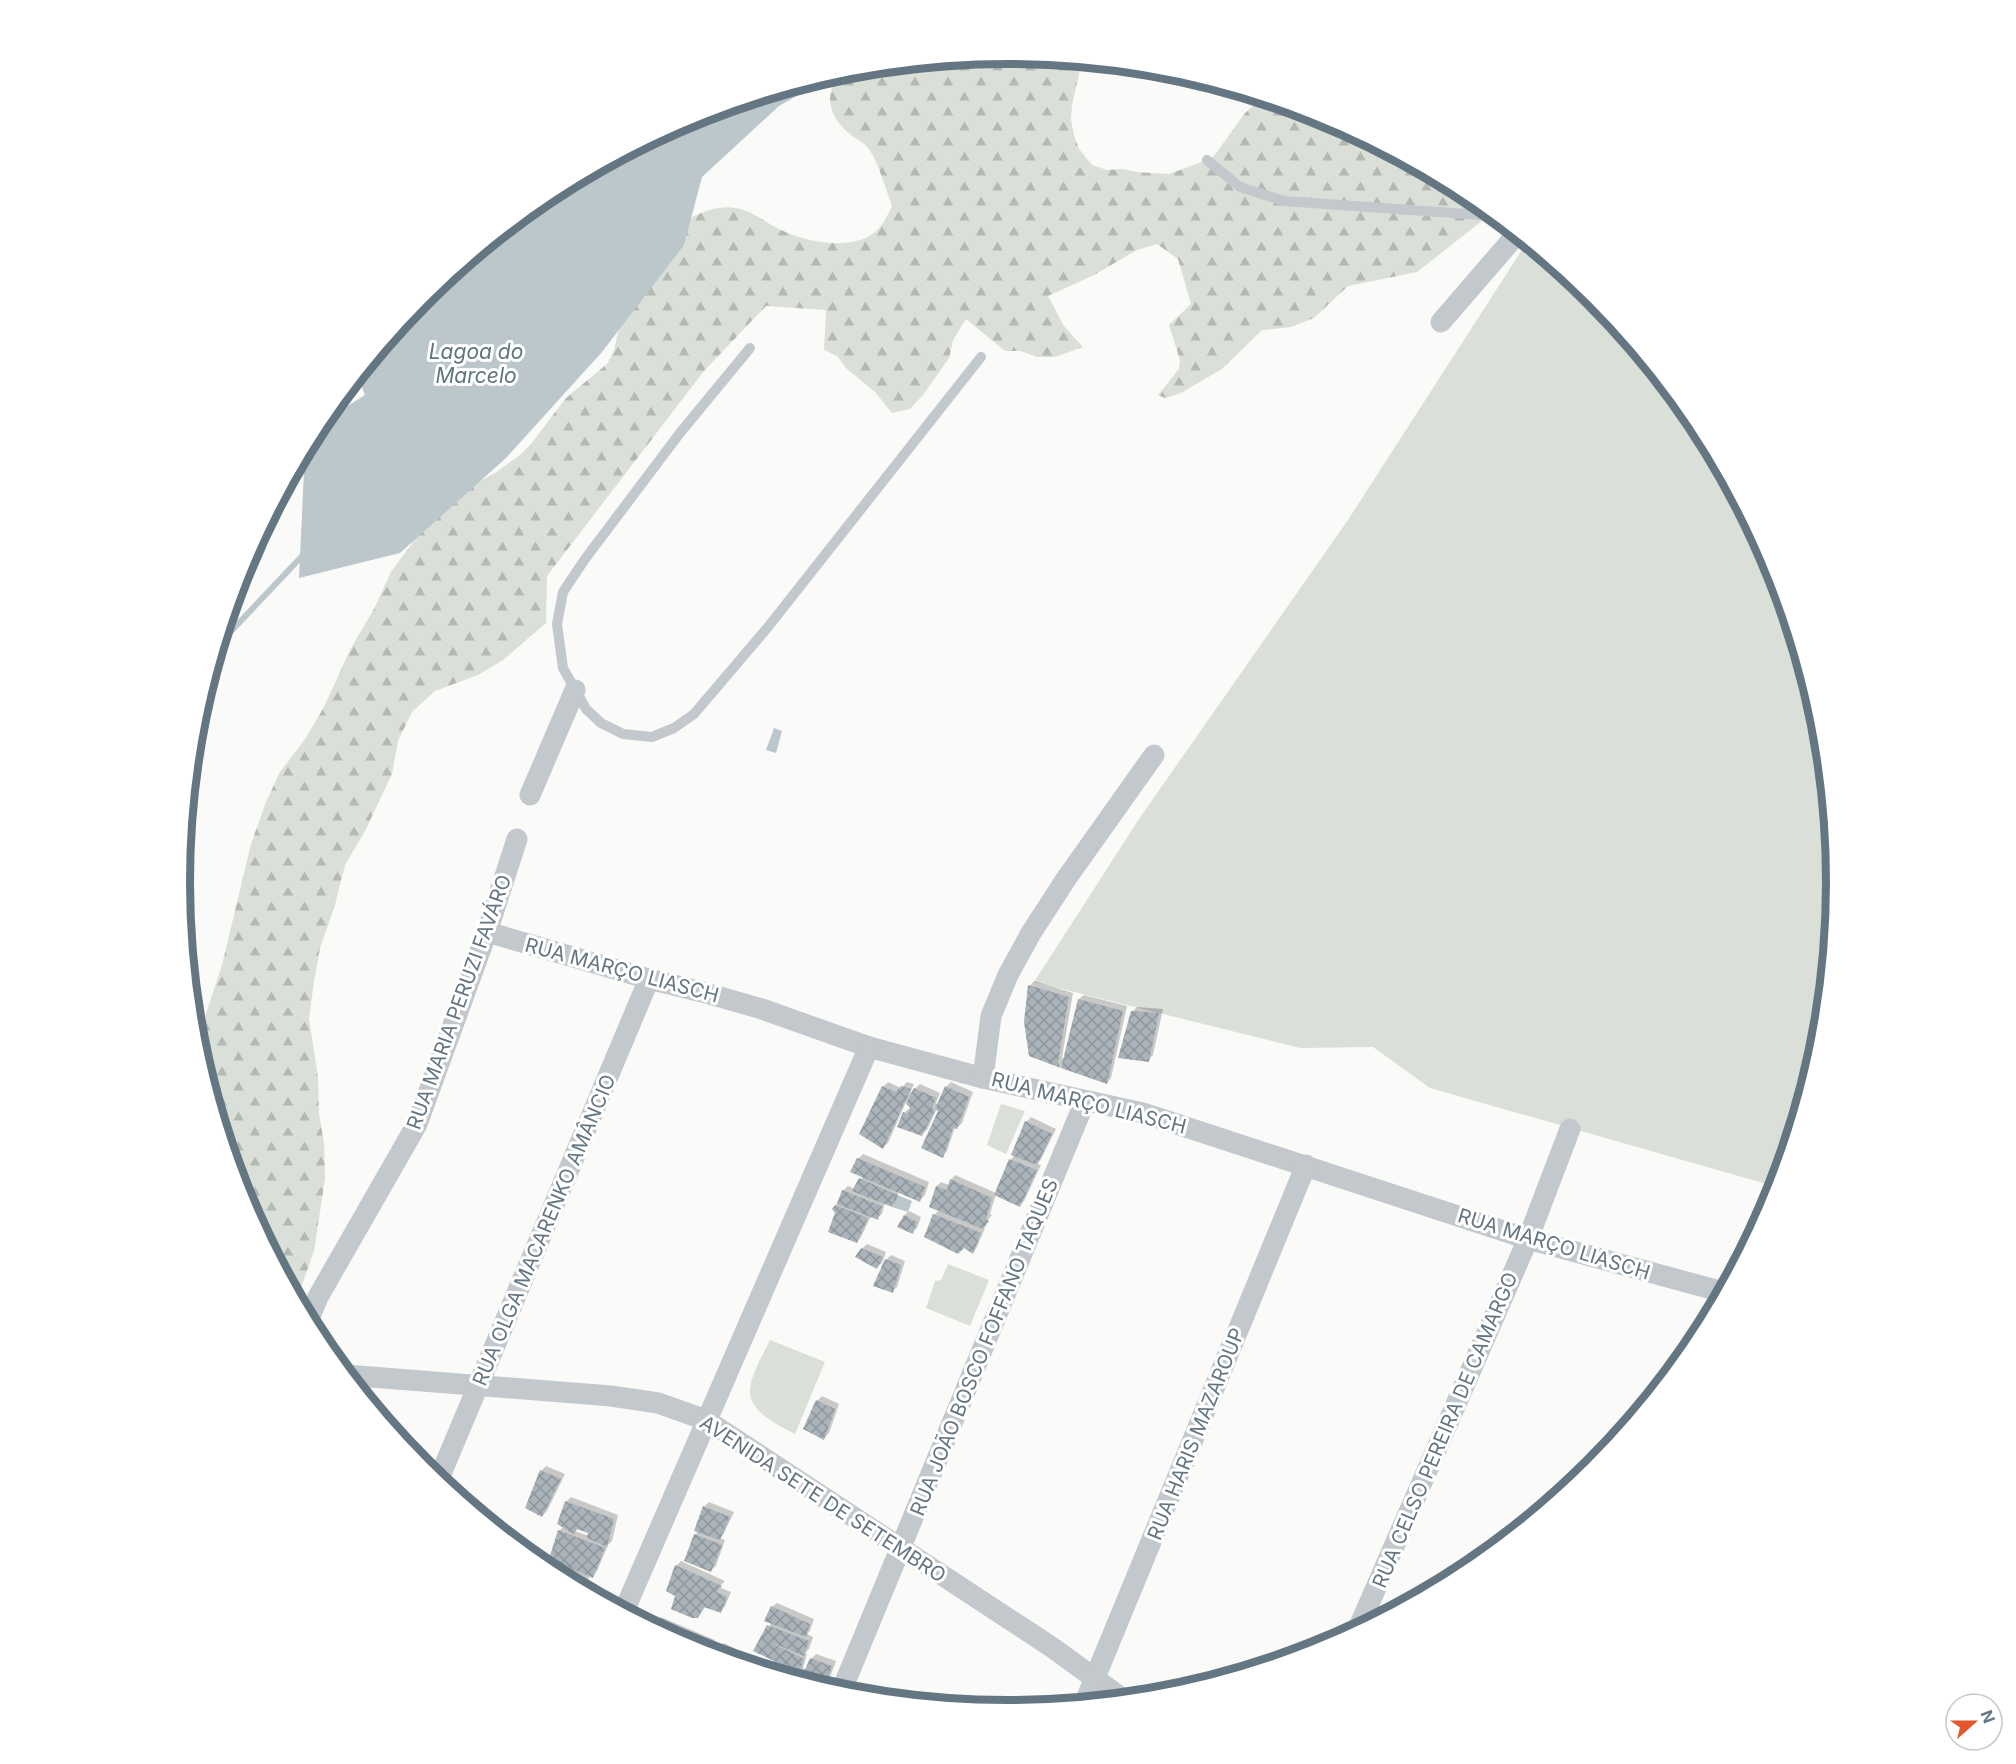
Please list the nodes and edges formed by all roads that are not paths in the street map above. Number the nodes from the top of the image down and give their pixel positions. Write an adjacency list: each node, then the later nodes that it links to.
1 (1208, 160): 2 (lane)
2 (1480, 215)
3 (1513, 239): 4 (street)
4 (1441, 322)
5 (750, 348): 7 (lane)
6 (981, 357): 7 (lane)
7 (575, 690): 9 (street)
8 (1154, 755): 14 (street)
9 (530, 795)
10 (517, 839): 11 (street, RUA MARIA PERUZI FAVÁRO)
11 (487, 932): 12 (street, RUA MARÇO LIASCH); 20 (street, RUA MARIA PERUZI FAVÁRO)
12 (649, 980): 13 (street, RUA MARÇO LIASCH); 22 (street, RUA OLGA MACARENKO AMÂNCIO)
13 (868, 1047): 14 (street, RUA MARÇO LIASCH); 23 (street)
14 (983, 1078): 15 (street, RUA MARÇO LIASCH)
15 (1084, 1101): 17 (street, RUA MARÇO LIASCH); 25 (street, RUA JOÃO BOSCO FOFFANO TAQUES)
16 (1570, 1130): 18 (street, RUA CELSO PEREIRA DE CAMARGO)
17 (1306, 1165): 18 (street, RUA MARÇO LIASCH); 28 (street, RUA HARIS MAZAROUP)
18 (1528, 1239): 19 (street, RUA MARÇO LIASCH); 27 (street, RUA CELSO PEREIRA DE CAMARGO)
19 (1716, 1291)
20 (312, 1311)
21 (356, 1376): 22 (street, AVENIDA SETE DE SETEMBRO)
22 (480, 1384): 23 (street, AVENIDA SETE DE SETEMBRO); 24 (street, RUA OLGA MACARENKO AMÂNCIO)
23 (706, 1420): 25 (street, AVENIDA SETE DE SETEMBRO); 26 (street)
24 (442, 1471)
25 (902, 1548): 28 (street, AVENIDA SETE DE SETEMBRO); 29 (street, RUA JOÃO BOSCO FOFFANO TAQUES)
26 (627, 1605)
27 (1363, 1618)
28 (1095, 1680): 30 (street, AVENIDA SETE DE SETEMBRO); 31 (street, RUA HARIS MAZAROUP)
29 (845, 1683)
30 (1114, 1693)
31 (1088, 1696)

